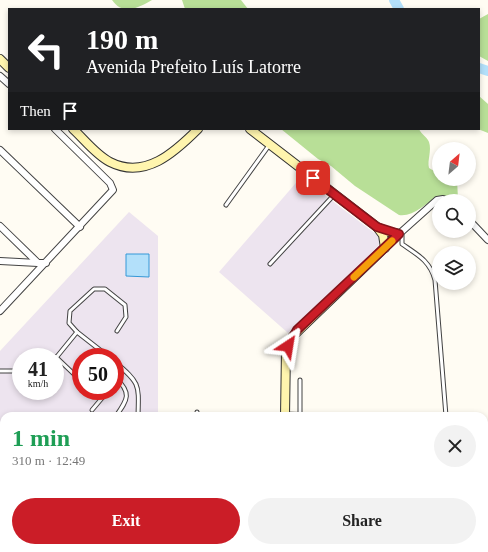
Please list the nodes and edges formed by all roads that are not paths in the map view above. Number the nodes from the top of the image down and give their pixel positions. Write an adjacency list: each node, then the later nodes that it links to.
1 (0, 59): 2 (main road)
2 (8, 67)
3 (0, 76): 4 (street)
4 (8, 83)
5 (56, 130): 15 (street)
6 (74, 130): 7 (main road)
7 (197, 130)
8 (251, 130): 9 (main road)
9 (270, 144): 11 (main road); 12 (lane)
10 (0, 150): 15 (street)
11 (334, 194): 16 (main road); 24 (lane)
12 (226, 205)
13 (432, 205): 18 (street)
14 (0, 226): 22 (street)
15 (80, 227): 23 (street)
16 (377, 227): 18 (main road); 20 (main road)
17 (476, 227): 19 (street)
18 (401, 233): 20 (main road); 43 (lane)
19 (488, 240)
20 (385, 248): 41 (main road)
21 (0, 261): 22 (street)
22 (38, 263): 23 (street)
23 (46, 263): 25 (street)
24 (270, 264)
25 (0, 311)
26 (117, 331): 27 (lane)
27 (77, 332): 28 (lane); 29 (lane)
28 (64, 348)
29 (97, 348)
30 (64, 365): 34 (lane)
31 (124, 369): 40 (lane)
32 (0, 371): 33 (lane)
33 (12, 371)
34 (72, 372)
35 (300, 380): 42 (lane)
36 (124, 388): 39 (lane)
37 (100, 400): 38 (lane)
38 (92, 410)
39 (119, 412)
40 (138, 412)
41 (285, 412)
42 (300, 412)
43 (446, 412)

